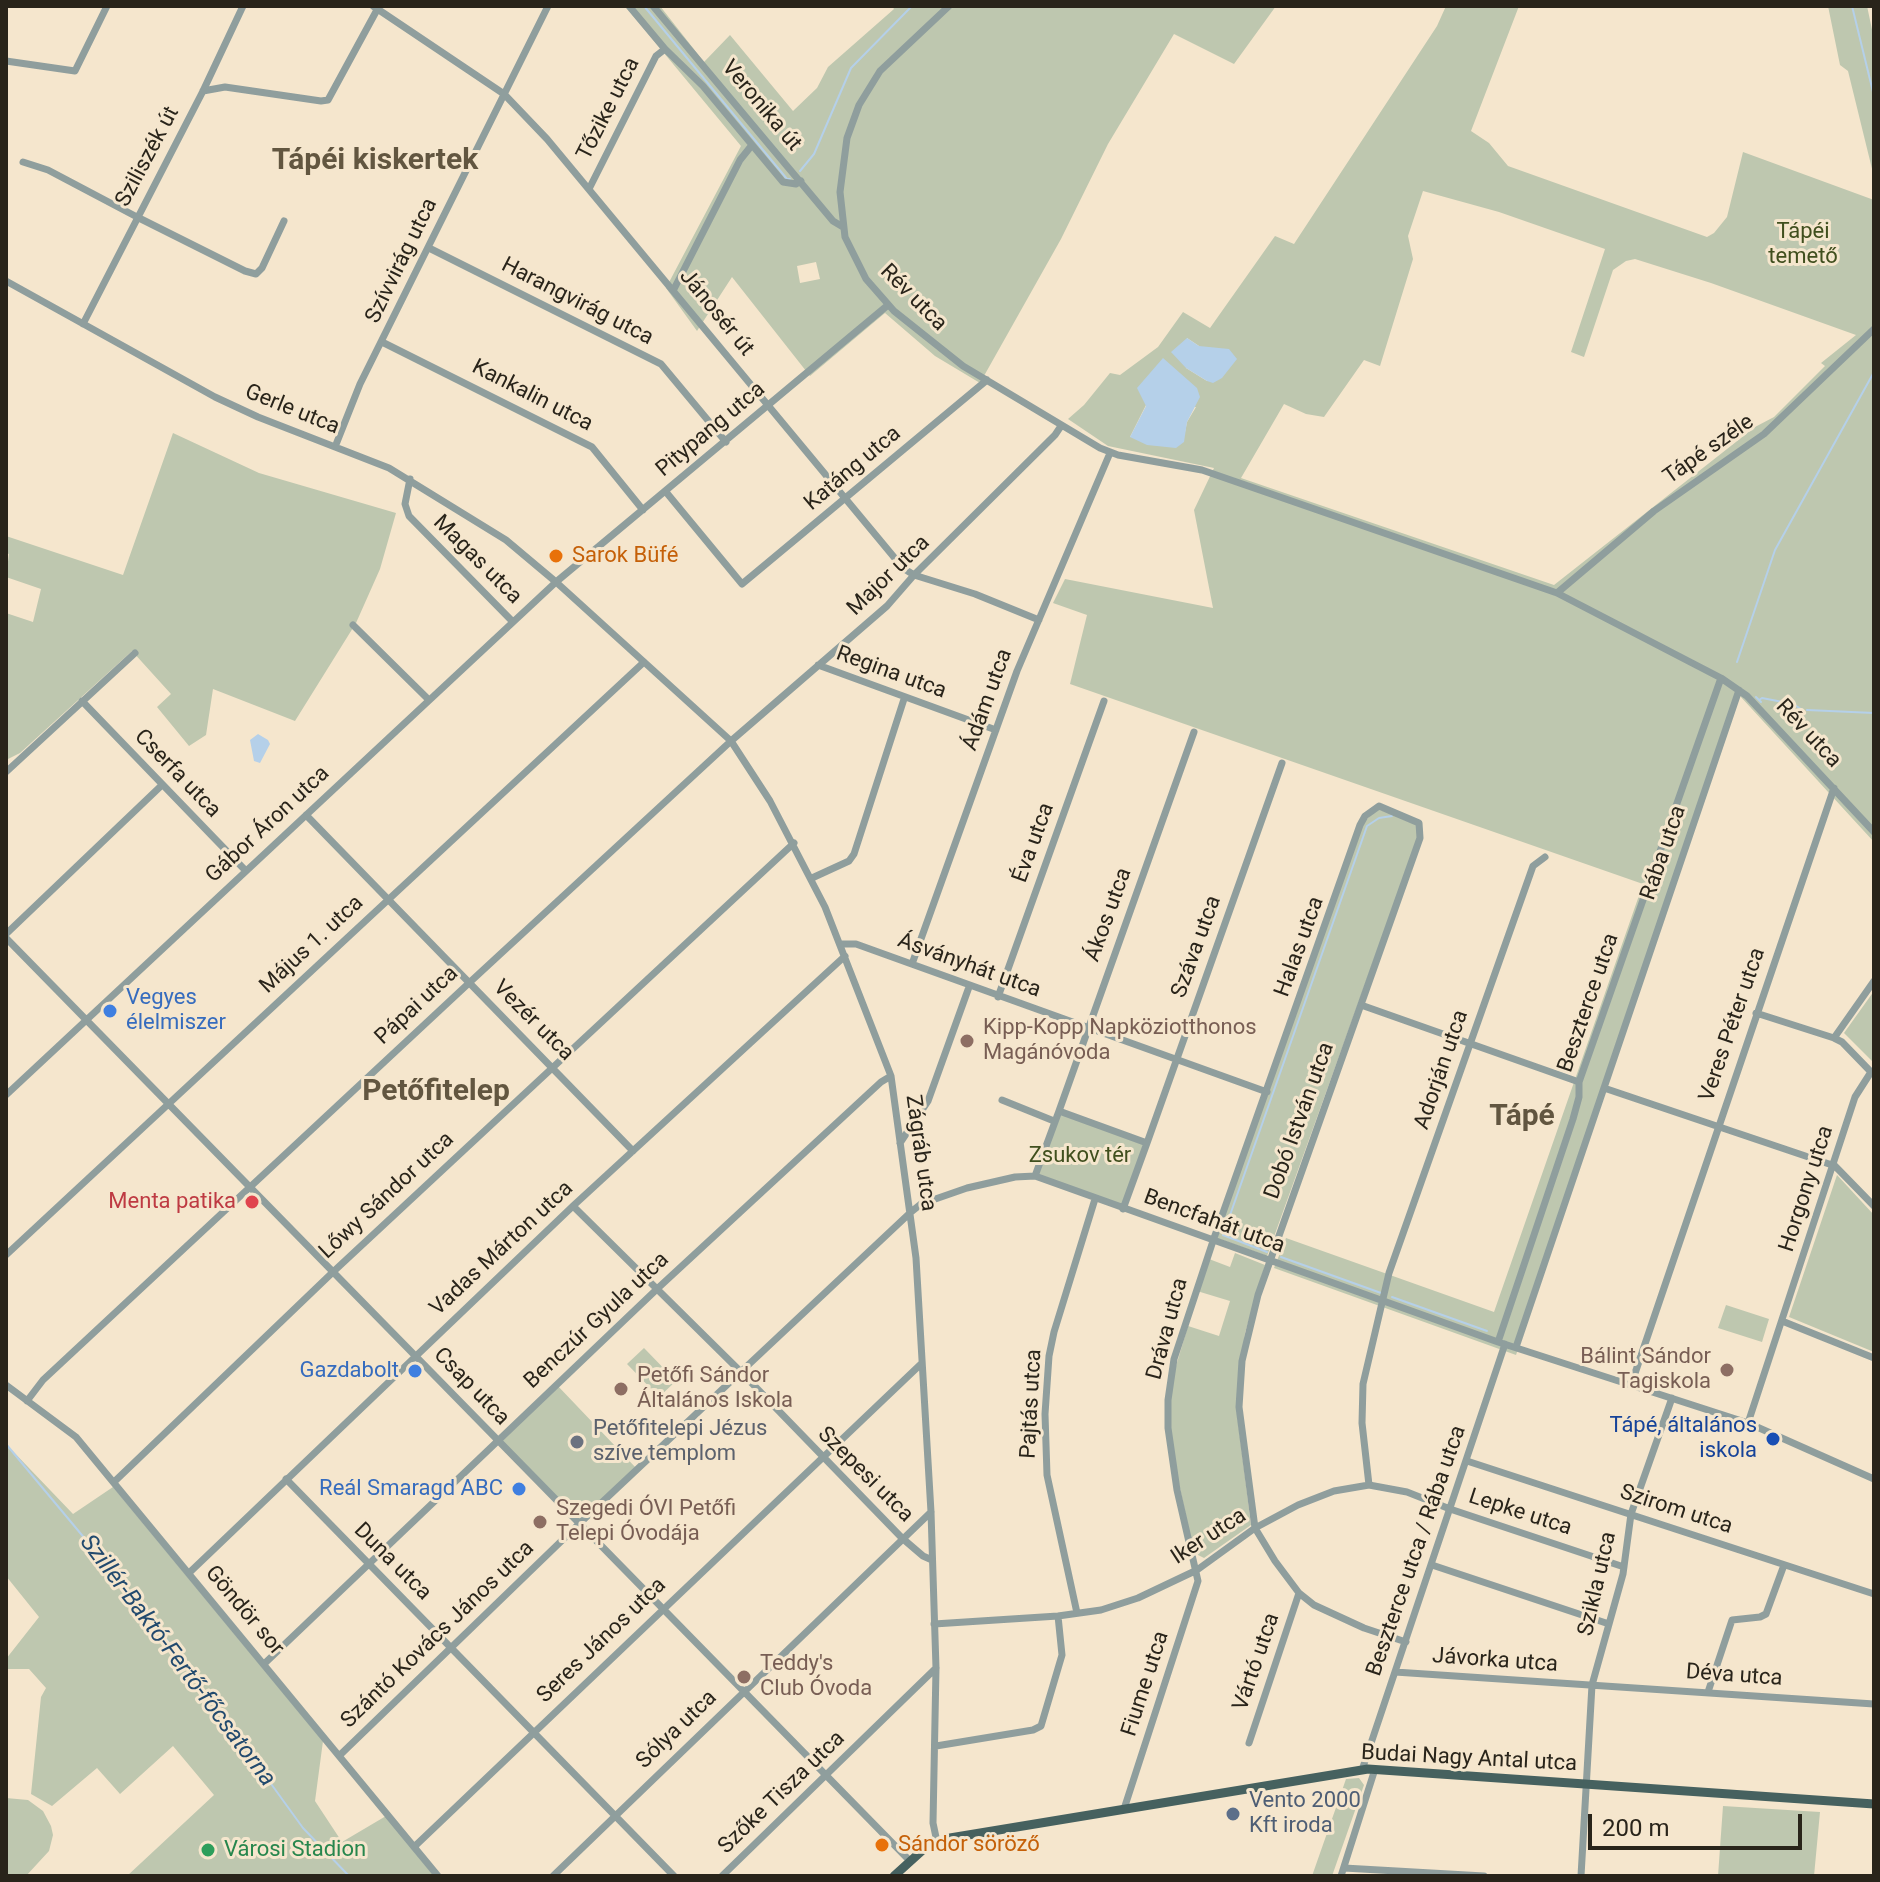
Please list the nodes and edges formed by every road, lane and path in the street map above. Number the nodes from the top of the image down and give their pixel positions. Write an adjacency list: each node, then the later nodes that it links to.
1 (107, 6): 9 (street)
2 (243, 6): 10 (street, Sziliszék út)
3 (548, 6): 11 (street, Szívvirág utca)
4 (629, 6): 8 (street)
5 (653, 6): 14 (street, Veronika út)
6 (949, 6): 18 (street, Rév utca)
7 (377, 7): 10 (street); 11 (street, Jánosér út)
8 (665, 49): 12 (street); 15 (street, Tőzike utca)
9 (6, 61)
10 (203, 91): 16 (street, Sziliszék út)
11 (504, 94): 15 (street, Jánosér út); 19 (street, Szívvirág utca)
12 (752, 145): 14 (street); 21 (street)
13 (23, 162): 16 (street)
14 (801, 181): 18 (street, Veronika út)
15 (589, 189): 21 (street, Jánosér út)
16 (137, 217): 17 (street); 23 (street, Sziliszék út)
17 (284, 221)
18 (843, 227): 22 (street, Rév utca)
19 (429, 248): 25 (street, Szívvirág utca); 29 (street, Harangvirág utca)
20 (6, 281): 23 (street, Gerle utca)
21 (674, 289): 27 (street, Jánosér út)
22 (888, 305): 26 (street, Rév utca); 27 (street, Pitypang utca)
23 (83, 324): 30 (street, Gerle utca)
24 (1874, 329): 38 (street, Tápé széle)
25 (382, 342): 30 (street, Szívvirág utca); 35 (street, Kankalin utca)
26 (987, 380): 28 (street, Rév utca); 34 (street, Katáng utca)
27 (769, 405): 29 (street, Pitypang utca); 34 (street, Jánosér út)
28 (1061, 426): 31 (street, Rév utca); 36 (street, Major utca)
29 (726, 442): 33 (street, Pitypang utca)
30 (335, 447): 32 (street, Gerle utca)
31 (1110, 453): 38 (street, Rév utca); 39 (street, Ádám utca)
32 (410, 479): 37 (street, Gerle utca); 40 (street, Magas utca)
33 (666, 492): 34 (street, Katáng utca); 35 (street, Pitypang utca)
34 (846, 498): 36 (street, Jánosér út)
35 (643, 510): 37 (street, Pitypang utca)
36 (914, 575): 39 (street, Jánosér út); 44 (street, Major utca)
37 (556, 582): 40 (street, Gábor Áron utca); 43 (street, Zágráb utca)
38 (1557, 593): 45 (street, Rév utca)
39 (1039, 620): 51 (street, Ádám utca)
40 (513, 622): 48 (street, Gábor Áron utca)
41 (353, 625): 48 (street)
42 (135, 653): 49 (street)
43 (644, 662): 53 (street, Zágráb utca); 65 (street, Május 1. utca)
44 (818, 665): 47 (street, Regina utca); 53 (street, Major utca)
45 (1721, 678): 46 (street, Rév utca); 84 (street, Beszterce utca)
46 (1739, 690): 57 (street, Rév utca); 85 (street, Rába utca)
47 (904, 699): 51 (street, Regina utca); 64 (street)
48 (429, 700): 58 (street, Gábor Áron utca)
49 (82, 701): 55 (street); 56 (street, Cserfa utca)
50 (1104, 701): 73 (street, Éva utca)
51 (996, 730): 69 (street, Ádám utca)
52 (1194, 732): 77 (street, Ákos utca)
53 (731, 741): 61 (street, Zágráb utca); 71 (street, Pápai utca)
54 (1282, 763): 80 (street, Száva utca)
55 (8, 768)
56 (162, 785): 63 (street, Cserfa utca); 66 (street)
57 (1834, 788): 60 (street, Rév utca); 75 (street, Veres Péter utca)
58 (306, 815): 63 (street, Gábor Áron utca); 65 (street, Vezér utca)
59 (1419, 823): 74 (street, Dobó István utca); 86 (street, Halas utca)
60 (1874, 832)
61 (794, 843): 64 (street, Zágráb utca); 81 (street, Lőwy Sándor utca)
62 (1545, 857): 79 (street, Adorján utca)
63 (245, 870): 76 (street, Gábor Áron utca)
64 (812, 878): 67 (street, Zágráb utca)
65 (387, 899): 71 (street, Vezér utca); 89 (street, Május 1. utca)
66 (6, 936): 76 (street, Csap utca)
67 (840, 944): 68 (street, Zágráb utca); 69 (street, Ásványhát utca)
68 (845, 956): 83 (street, Zágráb utca); 95 (street, Vadas Márton utca)
69 (912, 964): 72 (street, Ásványhát utca)
70 (1874, 981): 78 (street)
71 (469, 983): 81 (street, Vezér utca); 98 (street, Pápai utca)
72 (969, 987): 73 (street, Ásványhát utca); 93 (street)
73 (998, 997): 77 (street, Ásványhát utca)
74 (1361, 1005): 79 (street); 106 (street, Dobó István utca)
75 (1756, 1013): 78 (street); 92 (street, Veres Péter utca)
76 (85, 1019): 87 (street, Gábor Áron utca); 89 (street, Csap utca)
77 (1088, 1028): 80 (street, Ásványhát utca); 90 (street, Ákos utca)
78 (1834, 1038): 82 (street)
79 (1471, 1044): 84 (street); 109 (street, Adorján utca)
80 (1176, 1061): 86 (street, Ásványhát utca); 94 (street, Száva utca)
81 (552, 1066): 95 (street, Vezér utca); 107 (street, Lőwy Sándor utca)
82 (1872, 1073): 96 (street, Horgony utca)
83 (891, 1076): 93 (street, Zágráb utca); 108 (street, Benczúr Gyula utca)
84 (1579, 1082): 111 (street, Beszterce utca)
85 (1604, 1088): 92 (street); 112 (street, Rába utca)
86 (1267, 1092): 104 (street, Halas utca)
87 (6, 1095)
88 (1002, 1100): 91 (street)
89 (168, 1103): 98 (street, Csap utca); 105 (street, Május 1. utca)
90 (1059, 1111): 91 (street); 94 (street)
91 (1054, 1121): 97 (street)
92 (1717, 1127): 96 (street); 118 (street, Veres Péter utca)
93 (900, 1143): 103 (street, Zágráb utca)
94 (1147, 1143): 102 (street)
95 (633, 1151): 100 (street, Vadas Márton utca)
96 (1835, 1166): 101 (street); 110 (street, Horgony utca)
97 (1035, 1176): 99 (street, Bencfahát utca); 103 (street, Bencfahát utca)
98 (251, 1187): 107 (street, Csap utca); 120 (street, Pápai utca)
99 (1095, 1199): 102 (street, Bencfahát utca); 145 (street, Pajtás utca)
100 (573, 1206): 108 (street, Szepesi utca); 113 (street, Vadas Márton utca)
101 (1874, 1206)
102 (1123, 1209): 104 (street, Bencfahát utca)
103 (911, 1212): 115 (street, Zágráb utca); 116 (street, Szántó Kovács János utca)
104 (1213, 1241): 106 (street, Bencfahát utca); 140 (street, Dráva utca)
105 (6, 1255)
106 (1269, 1262): 109 (street, Bencfahát utca); 133 (street, Dobó István utca)
107 (333, 1272): 113 (street, Csap utca); 127 (street, Lőwy Sándor utca)
108 (657, 1289): 116 (street, Szepesi utca); 122 (street, Benczúr Gyula utca)
109 (1382, 1301): 111 (street, Bencfahát utca); 128 (street, Adorján utca)
110 (1782, 1321): 114 (street); 121 (street, Horgony utca)
111 (1502, 1343): 112 (street, Bencfahát utca); 124 (street, Beszterce utca / Rába utca)
112 (1516, 1347): 118 (street, Bencfahát utca)
113 (415, 1356): 122 (street, Csap utca); 125 (street, Vadas Márton utca)
114 (1874, 1358)
115 (922, 1363): 123 (street, Seres János utca); 130 (street, Zágráb utca)
116 (741, 1372): 123 (street, Szepesi utca); 132 (street, Szántó Kovács János utca)
117 (6, 1385): 120 (street, Göndör sor)
118 (1631, 1385): 119 (street, Bencfahát utca)
119 (1672, 1398): 121 (street, Bencfahát utca); 131 (street, Szikla utca)
120 (27, 1401): 127 (street, Göndör sor)
121 (1748, 1423): 126 (street, Bencfahát utca)
122 (497, 1440): 132 (street, Csap utca); 136 (street, Benczúr Gyula utca)
123 (820, 1457): 134 (street, Szepesi utca); 144 (street, Seres János utca)
124 (1467, 1461): 129 (street, Beszterce utca / Rába utca); 131 (street, Szirom utca)
125 (286, 1479): 136 (street, Duna utca); 141 (street, Vadas Márton utca)
126 (1874, 1479)
127 (114, 1482): 141 (street, Göndör sor)
128 (1369, 1485): 129 (street, Iker utca); 133 (street, Iker utca)
129 (1450, 1509): 137 (street, Beszterce utca / Rába utca); 139 (street, Lepke utca)
130 (931, 1512): 134 (street, Sólya utca); 135 (street, Zágráb utca)
131 (1631, 1514): 138 (street, Szirom utca); 139 (street, Szikla utca)
132 (580, 1523): 144 (street, Csap utca); 150 (street, Szántó Kovács János utca)
133 (1255, 1528): 140 (street, Iker utca); 142 (street, Dobó István utca)
134 (902, 1538): 135 (street, Szepesi utca); 155 (street, Sólya utca)
135 (932, 1560): 147 (street, Zágráb utca)
136 (369, 1564): 150 (street, Duna utca); 151 (street, Benczúr Gyula utca)
137 (1432, 1565): 148 (street); 149 (street, Beszterce utca / Rába utca)
138 (1784, 1565): 143 (street, Szirom utca); 156 (street)
139 (1624, 1567): 148 (street, Szikla utca)
140 (1197, 1570): 145 (street, Iker utca); 167 (street, Fiume utca)
141 (189, 1573): 151 (street, Göndör sor)
142 (1299, 1593): 149 (street, Dobó István utca); 159 (street, Vártó utca)
143 (1874, 1594)
144 (662, 1608): 155 (street, Csap utca); 158 (street, Seres János utca)
145 (1077, 1613): 146 (street, Iker utca)
146 (1058, 1616): 147 (street, Iker utca); 160 (street)
147 (934, 1624): 152 (street, Zágráb utca)
148 (1609, 1624): 154 (street, Szikla utca)
149 (1406, 1642): 153 (street, Beszterce utca / Rába utca)
150 (451, 1647): 158 (street, Duna utca); 161 (street, Szántó Kovács János utca)
151 (264, 1664): 161 (street, Göndör sor)
152 (936, 1668): 160 (street, Zágráb utca); 164 (street, Szőke Tisza utca)
153 (1395, 1672): 154 (street, Jávorka utca); 163 (street, Beszterce utca / Rába utca)
154 (1592, 1685): 156 (street, Déva utca); 165 (street, Szikla utca)
155 (743, 1691): 164 (street, Csap utca); 168 (street, Sólya utca)
156 (1708, 1692): 157 (street, Déva utca)
157 (1874, 1704)
158 (534, 1731): 168 (street, Duna utca); 170 (street, Seres János utca)
159 (1249, 1743)
160 (936, 1746): 169 (street, Zágráb utca)
161 (340, 1755): 170 (street, Göndör sor)
162 (1375, 1769): 163 (main road, Budai Nagy Antal utca); 165 (main road, Budai Nagy Antal utca); 172 (street)
163 (1362, 1770): 167 (main road, Budai Nagy Antal utca)
164 (826, 1776): 171 (street, Csap utca); 176 (street, Szőke Tisza utca)
165 (1585, 1783): 166 (main road, Budai Nagy Antal utca); 179 (street, Szikla utca)
166 (1874, 1804)
167 (1124, 1809): 169 (main road, Budai Nagy Antal utca)
168 (616, 1815): 174 (street, Sólya utca); 175 (street, Duna utca)
169 (937, 1842): 171 (main road, Budai Nagy Antal utca)
170 (414, 1847): 173 (street, Göndör sor)
171 (910, 1861): 177 (main road, Budai Nagy Antal utca)
172 (1342, 1872): 178 (street)
173 (438, 1876)
174 (553, 1876)
175 (674, 1876)
176 (722, 1876)
177 (894, 1876)
178 (1484, 1876)
179 (1581, 1876)

